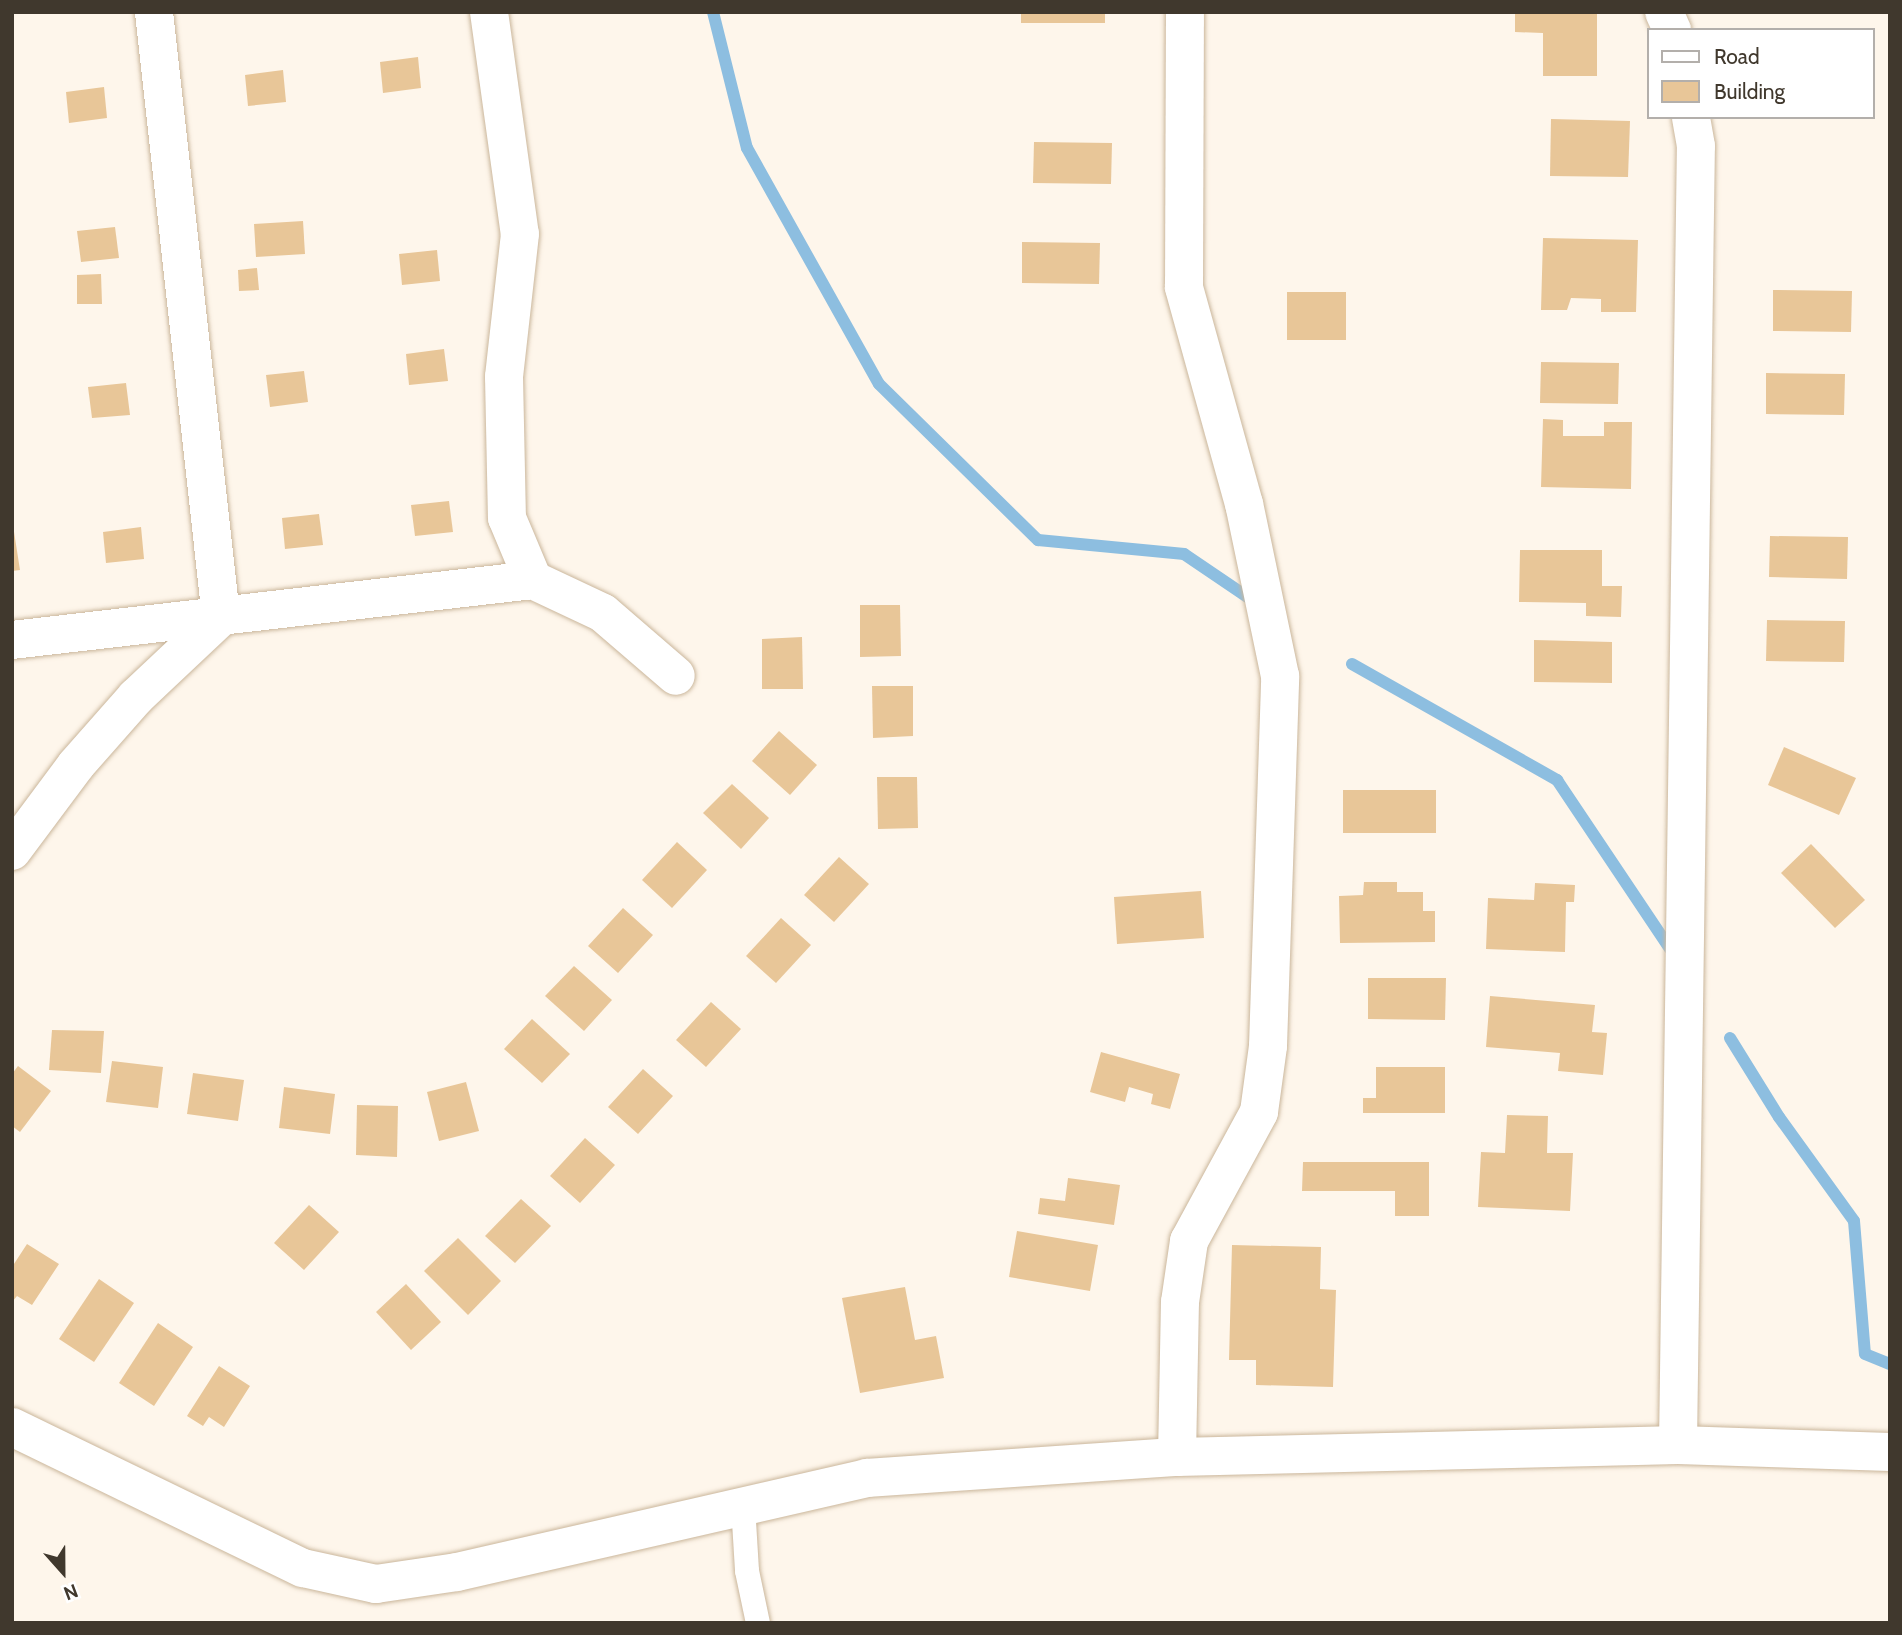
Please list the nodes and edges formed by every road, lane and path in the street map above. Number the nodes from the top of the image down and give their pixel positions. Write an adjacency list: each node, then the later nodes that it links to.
1 (154, 12): 8 (street)
2 (489, 12): 7 (street)
3 (1185, 12): 15 (street)
4 (1664, 12): 5 (street)
5 (1671, 28)
6 (1691, 119): 13 (street)
7 (533, 580): 8 (street); 10 (street)
8 (221, 617): 9 (street); 11 (street)
9 (12, 640)
10 (676, 676)
11 (12, 851)
12 (12, 1427): 16 (street)
13 (1678, 1445): 14 (street); 15 (street)
14 (1890, 1452)
15 (1177, 1457): 16 (street)
16 (743, 1504): 17 (lane)
17 (758, 1623)

